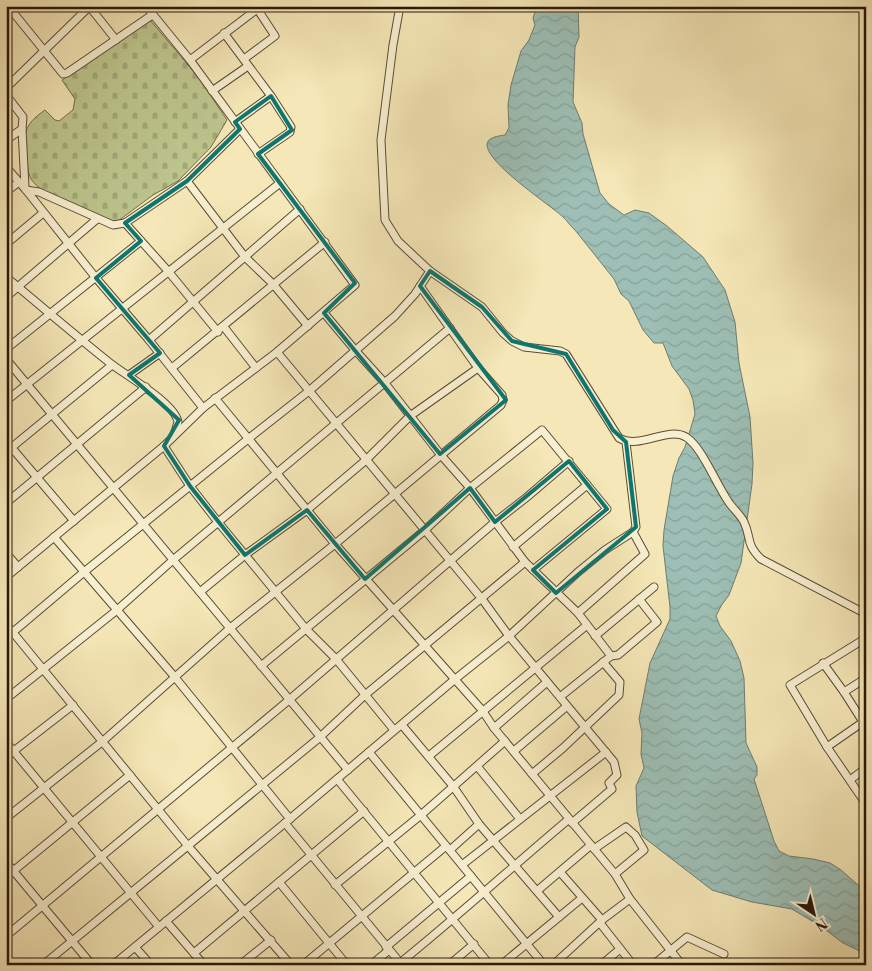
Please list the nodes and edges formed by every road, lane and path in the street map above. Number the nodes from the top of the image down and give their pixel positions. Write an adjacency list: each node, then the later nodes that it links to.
1 (90, 6): 8 (street); 9 (street)
2 (146, 6): 6 (street)
3 (400, 6): 37 (street)
4 (258, 7): 7 (street); 11 (street)
5 (11, 10): 9 (street)
6 (152, 15): 8 (street); 10 (street)
7 (224, 33): 10 (street); 11 (street)
8 (116, 40): 9 (street)
9 (43, 51): 12 (street)
10 (190, 60): 13 (street)
11 (246, 63): 13 (street); 15 (street)
12 (6, 88)
13 (212, 91): 16 (street)
14 (6, 95): 17 (street)
15 (271, 96): 16 (street); 19 (street)
16 (238, 126): 19 (street); 21 (street)
17 (22, 129): 18 (street); 24 (street)
18 (6, 140)
19 (258, 154): 23 (street)
20 (6, 167): 22 (street)
21 (187, 181): 29 (street); 30 (street)
22 (19, 182): 24 (street); 25 (street)
23 (280, 183): 26 (street); 30 (street)
24 (26, 189): 27 (street); 28 (street)
25 (6, 192)
26 (300, 209): 33 (street); 35 (street)
27 (43, 213): 32 (street); 34 (street)
28 (97, 219): 29 (street); 32 (street)
29 (125, 223): 31 (street)
30 (224, 228): 35 (street); 36 (street)
31 (141, 241): 36 (street); 39 (street)
32 (68, 242): 39 (street); 42 (street)
33 (325, 242): 40 (street); 46 (street)
34 (6, 244)
35 (245, 258): 40 (street); 44 (street)
36 (168, 271): 44 (street); 45 (street)
37 (430, 271): 41 (street); 76 (street)
38 (6, 278): 42 (street)
39 (96, 278): 45 (street); 47 (street)
40 (273, 284): 48 (street); 50 (street)
41 (420, 286): 49 (street); 54 (street)
42 (18, 287): 43 (street); 47 (street)
43 (6, 296)
44 (194, 302): 50 (street); 52 (street)
45 (121, 309): 51 (street); 52 (street)
46 (324, 313): 48 (street); 54 (street)
47 (50, 314): 51 (street); 53 (street)
48 (308, 326): 55 (street)
49 (450, 328): 61 (street); 63 (street)
50 (221, 329): 59 (street); 60 (street)
51 (82, 340): 58 (street); 64 (street)
52 (149, 340): 56 (street)
53 (6, 349)
54 (355, 350): 63 (street); 66 (street)
55 (276, 352): 60 (street); 66 (street)
56 (160, 353): 59 (street); 62 (street)
57 (6, 359): 64 (street)
58 (112, 365): 62 (street); 70 (street)
59 (172, 368): 69 (street)
60 (256, 368): 67 (street)
61 (478, 368): 71 (street); 80 (street)
62 (128, 375): 65 (street)
63 (384, 382): 71 (street); 72 (street)
64 (26, 384): 68 (street); 70 (street)
65 (146, 387): 73 (street); 77 (street)
66 (309, 392): 72 (street); 74 (street)
67 (215, 398): 69 (street); 74 (street)
68 (6, 401)
69 (203, 408): 73 (street)
70 (52, 414): 77 (street); 79 (street)
71 (410, 416): 80 (street); 81 (street)
72 (336, 424): 81 (street); 83 (street)
73 (172, 438): 78 (street)
74 (248, 439): 83 (street); 86 (street)
75 (6, 441): 79 (street)
76 (626, 442): 97 (street); 120 (street)
77 (77, 444): 84 (street); 87 (street)
78 (164, 446): 86 (street); 87 (street)
79 (9, 450): 84 (street)
80 (440, 454): 88 (street); 89 (street)
81 (366, 460): 89 (street); 91 (street)
82 (569, 461): 85 (street); 88 (street); 94 (street)
83 (276, 473): 91 (street); 93 (street)
84 (37, 478): 90 (street); 92 (street)
85 (587, 485): 100 (street); 107 (street)
86 (190, 486): 93 (street); 95 (street)
87 (113, 488): 92 (street); 95 (street)
88 (470, 488): 94 (street); 96 (street)
89 (394, 494): 96 (street); 99 (street)
90 (6, 503)
91 (307, 510): 99 (street); 102 (street)
92 (74, 521): 98 (street)
93 (218, 522): 102 (street); 103 (street)
94 (495, 522): 100 (street); 104 (street)
95 (143, 524): 103 (street); 108 (street)
96 (424, 531): 104 (street); 110 (street)
97 (633, 532): 114 (street); 119 (street)
98 (54, 537): 106 (street); 108 (street)
99 (335, 544): 110 (street); 113 (street)
100 (513, 547): 105 (street)
101 (6, 553): 106 (street)
102 (245, 555): 112 (street); 113 (street)
103 (173, 560): 112 (street); 117 (street)
104 (451, 562): 115 (street); 118 (street)
105 (525, 562): 107 (street); 115 (street)
106 (18, 567): 109 (street)
107 (533, 570): 114 (street)
108 (84, 572): 117 (street); 125 (street)
109 (6, 577)
110 (365, 579): 118 (street); 124 (street)
111 (654, 587): 116 (street)
112 (200, 592): 123 (street)
113 (275, 592): 123 (street); 124 (street)
114 (556, 593): 119 (street); 126 (street)
115 (482, 599): 126 (street); 130 (street)
116 (639, 599): 127 (street); 131 (street)
117 (117, 610): 137 (street); 138 (street)
118 (394, 611): 130 (street); 132 (street)
119 (578, 613): 122 (street)
120 (866, 614)
121 (6, 624): 125 (street)
122 (587, 625): 127 (street); 136 (street)
123 (230, 629): 135 (street); 138 (street)
124 (306, 629): 132 (street); 135 (street)
125 (13, 632): 128 (street); 137 (street)
126 (509, 636): 136 (street); 140 (street)
127 (595, 636): 131 (street)
128 (6, 638)
129 (866, 638): 134 (street)
130 (424, 645): 140 (street); 143 (street)
131 (611, 656): 133 (street)
132 (336, 659): 143 (street); 146 (street)
133 (603, 662): 144 (street); 152 (street)
134 (823, 663): 142 (street); 159 (street)
135 (261, 666): 146 (street)
136 (535, 668): 141 (street); 149 (street)
137 (44, 669): 145 (street); 147 (street)
138 (174, 676): 156 (street); 160 (street)
139 (866, 678): 142 (street)
140 (454, 680): 149 (street); 151 (street)
141 (547, 682): 144 (street); 153 (street)
142 (844, 692): 150 (street)
143 (365, 695): 154 (street); 155 (street)
144 (560, 697): 148 (street)
145 (6, 699)
146 (289, 700): 155 (street); 160 (street)
147 (73, 705): 156 (street); 162 (street)
148 (567, 706): 152 (street); 161 (street)
149 (482, 710): 153 (street); 165 (street)
150 (864, 722): 159 (street)
151 (402, 724): 154 (street); 165 (street)
152 (586, 727): 164 (street); 170 (street)
153 (494, 728): 157 (street)
154 (394, 730): 163 (street)
155 (319, 738): 169 (street); 174 (street)
156 (103, 740): 171 (street); 176 (street)
157 (505, 741): 161 (street); 167 (street)
158 (6, 742): 162 (street)
159 (827, 747): 173 (street)
160 (232, 748): 174 (street); 179 (street)
161 (514, 751): 170 (street)
162 (14, 752): 166 (street); 176 (street)
163 (369, 752): 169 (street); 181 (street)
164 (606, 752): 177 (street); 185 (street)
165 (429, 756): 175 (street)
166 (6, 757)
167 (477, 766): 175 (street); 183 (street)
168 (866, 768): 173 (street)
169 (348, 770): 172 (street)
170 (532, 774): 177 (street)
171 (130, 775): 179 (street); 186 (street)
172 (338, 779): 180 (street); 184 (street)
173 (850, 780): 178 (street)
174 (261, 785): 184 (street); 190 (street)
175 (453, 786): 181 (street); 187 (street)
176 (43, 787): 182 (street); 186 (street)
177 (551, 796): 183 (street); 185 (street)
178 (866, 804)
179 (159, 809): 190 (street); 194 (street)
180 (364, 812): 189 (street); 193 (street)
181 (421, 815): 189 (street); 192 (street)
182 (6, 818)
183 (520, 819): 188 (street)
184 (288, 821): 193 (street); 204 (street)
185 (571, 821): 191 (street); 196 (street)
186 (72, 822): 194 (street); 198 (street)
187 (478, 824): 188 (street); 192 (street)
188 (493, 840): 196 (street); 197 (street)
189 (389, 841): 199 (street); 206 (street)
190 (188, 846): 204 (street); 208 (street)
191 (593, 847): 200 (street); 201 (street); 201 (street)
192 (448, 848): 197 (street); 199 (street)
193 (312, 855): 205 (street); 206 (street)
194 (101, 857): 208 (street); 213 (street)
195 (6, 862): 198 (street)
196 (514, 865): 207 (street); 209 (street)
197 (462, 866): 202 (street)
198 (13, 871): 203 (street); 213 (street)
199 (414, 872): 212 (street); 215 (street)
200 (560, 872): 207 (street); 210 (street)
201 (615, 874): 211 (street)
202 (471, 876): 209 (street); 212 (street)
203 (6, 877)
204 (217, 879): 214 (street); 218 (street)
205 (279, 882): 214 (street); 224 (street)
206 (335, 885): 215 (street)
207 (537, 891): 216 (street)
208 (130, 892): 220 (street); 223 (street)
209 (485, 892): 217 (street); 226 (street)
210 (582, 898): 216 (street); 219 (street)
211 (630, 899): 219 (street); 230 (street)
212 (439, 902): 217 (street); 228 (street)
213 (42, 906): 221 (street); 223 (street)
214 (245, 910): 222 (street); 231 (street)
215 (361, 916): 224 (street); 228 (street)
216 (559, 917): 226 (street)
217 (453, 920): 225 (street); 234 (street)
218 (166, 921): 220 (street); 231 (street)
219 (601, 921): 229 (street); 250 (street)
220 (159, 927): 227 (street)
221 (6, 936)
222 (271, 940): 242 (street); 243 (street)
223 (72, 941): 237 (street); 238 (street)
224 (329, 943): 244 (street); 245 (street)
225 (474, 944): 235 (street); 247 (street)
226 (527, 944): 248 (street); 249 (street)
227 (135, 947): 239 (street); 240 (street)
228 (388, 948): 234 (street); 246 (street)
229 (620, 949): 251 (street); 252 (street)
230 (671, 950): 232 (street); 253 (street); 254 (street)
231 (194, 953): 241 (street)
232 (724, 954)
233 (6, 960): 236 (street)
234 (401, 964)
235 (451, 964)
236 (10, 965)
237 (43, 965)
238 (92, 965)
239 (113, 965)
240 (151, 965)
241 (204, 965)
242 (240, 965)
243 (291, 965)
244 (303, 965)
245 (347, 965)
246 (371, 965)
247 (490, 965)
248 (501, 965)
249 (544, 965)
250 (553, 965)
251 (601, 965)
252 (633, 965)
253 (653, 965)
254 (682, 965)

